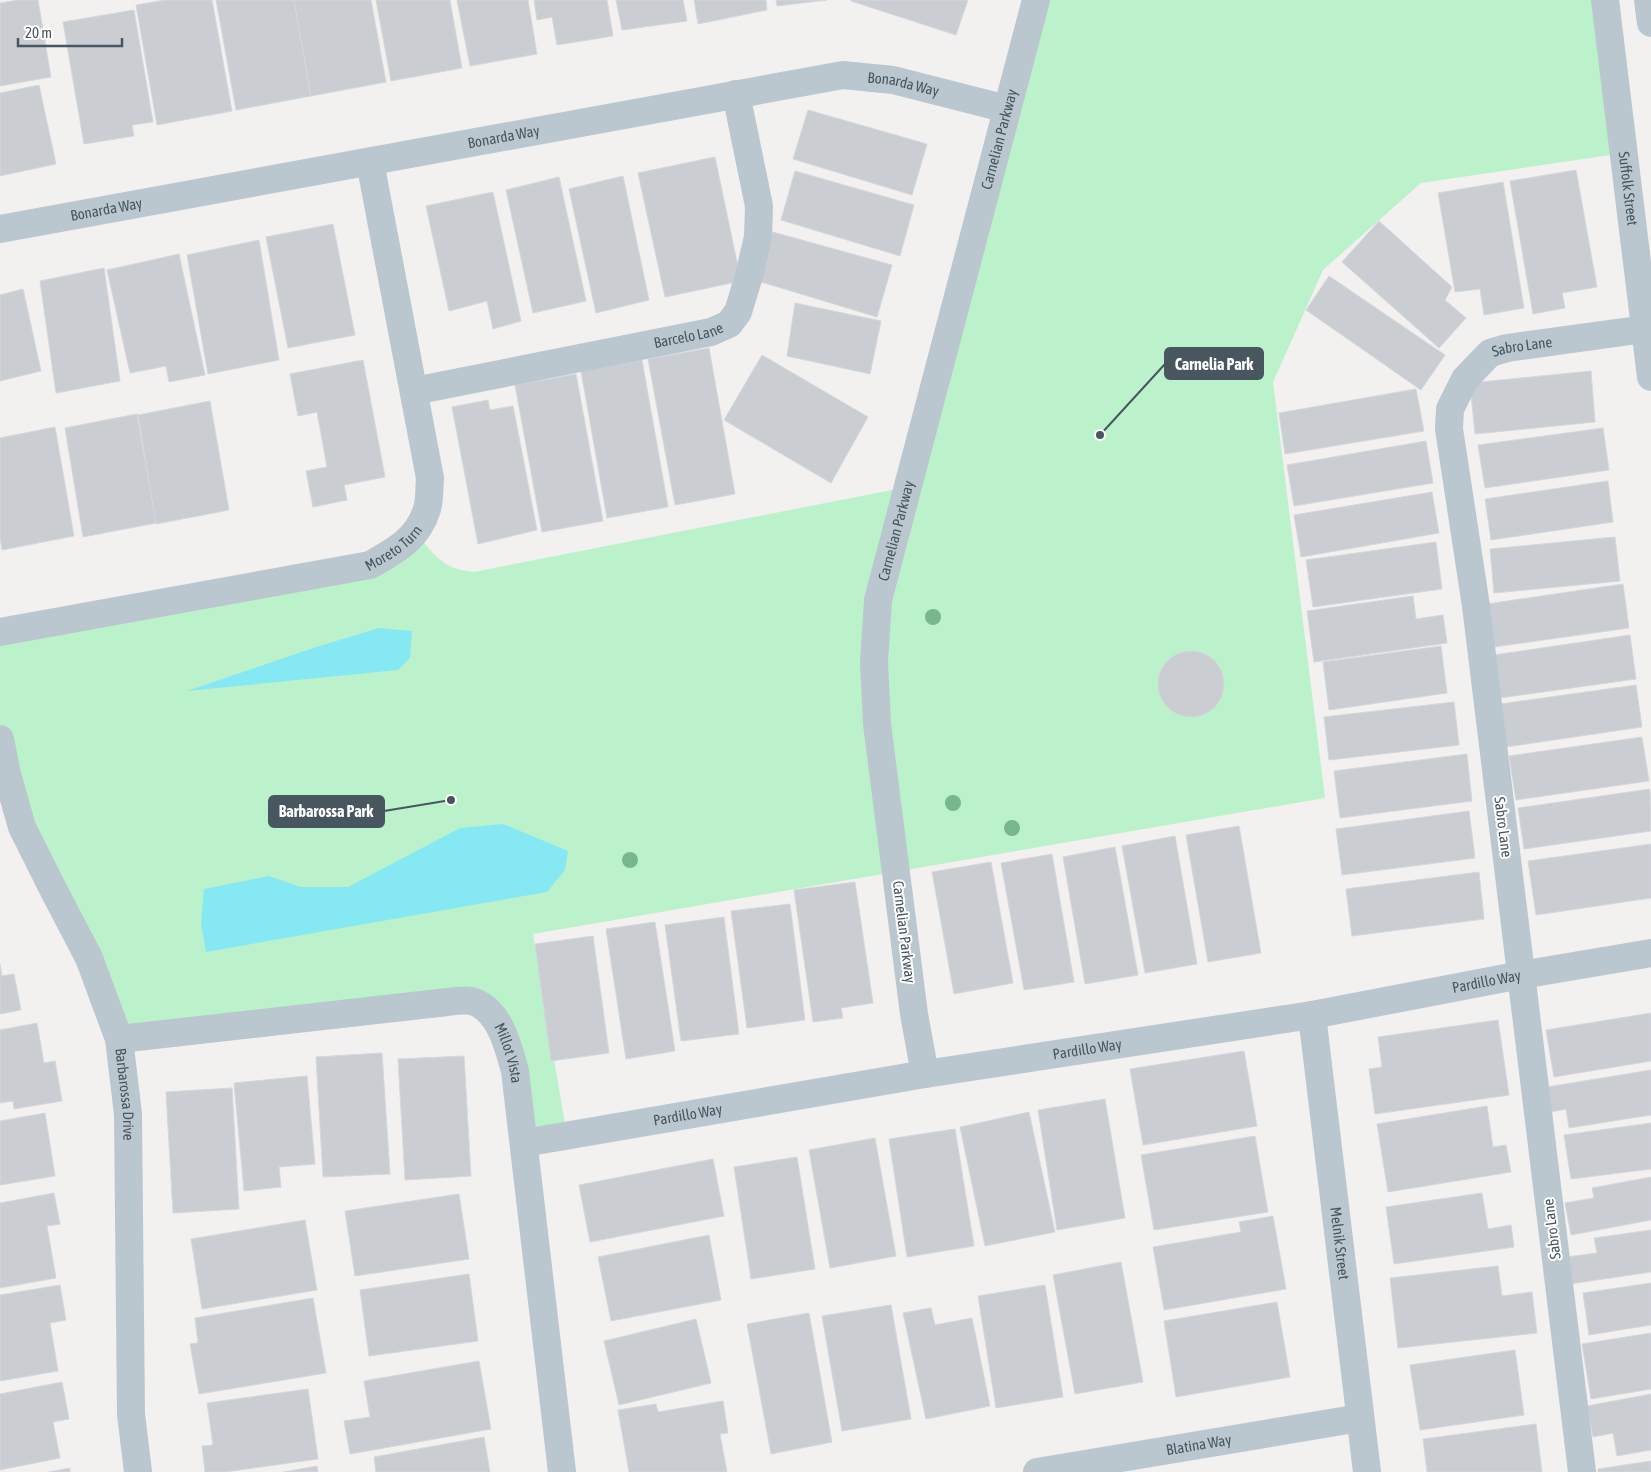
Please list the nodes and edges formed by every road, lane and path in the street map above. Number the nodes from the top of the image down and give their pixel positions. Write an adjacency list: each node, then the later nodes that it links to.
1 (1036, 0): 6 (street, Carnelian Parkway)
2 (1605, 0): 9 (street, Suffolk Street)
3 (1648, 0): 4 (street)
4 (1651, 23)
5 (736, 94): 6 (street, Bonarda Way); 7 (street, Bonarda Way); 11 (street, Barcelo Lane)
6 (1007, 109): 18 (street, Carnelian Parkway)
7 (370, 162): 8 (street, Bonarda Way); 11 (street, Moreto Turn)
8 (0, 229)
9 (1645, 329): 10 (street, Suffolk Street); 15 (street, Sabro Lane)
10 (1651, 377)
11 (414, 391): 12 (street, Moreto Turn)
12 (0, 632)
13 (0, 739): 17 (street, Barbarossa Drive)
14 (1651, 953): 15 (street, Pardillo Way)
15 (1522, 975): 16 (street, Pardillo Way); 25 (street, Sabro Lane)
16 (1312, 1015): 18 (street, Pardillo Way); 20 (street, Melnik Street)
17 (119, 1039): 19 (street, Millot Vista); 21 (street, Barbarossa Drive)
18 (925, 1074): 19 (street, Pardillo Way)
19 (524, 1143): 22 (street, Millot Vista)
20 (1360, 1418): 23 (street, Blatina Way); 24 (street, Melnik Street)
21 (138, 1472)
22 (562, 1472)
23 (1037, 1472)
24 (1367, 1472)
25 (1582, 1472)

